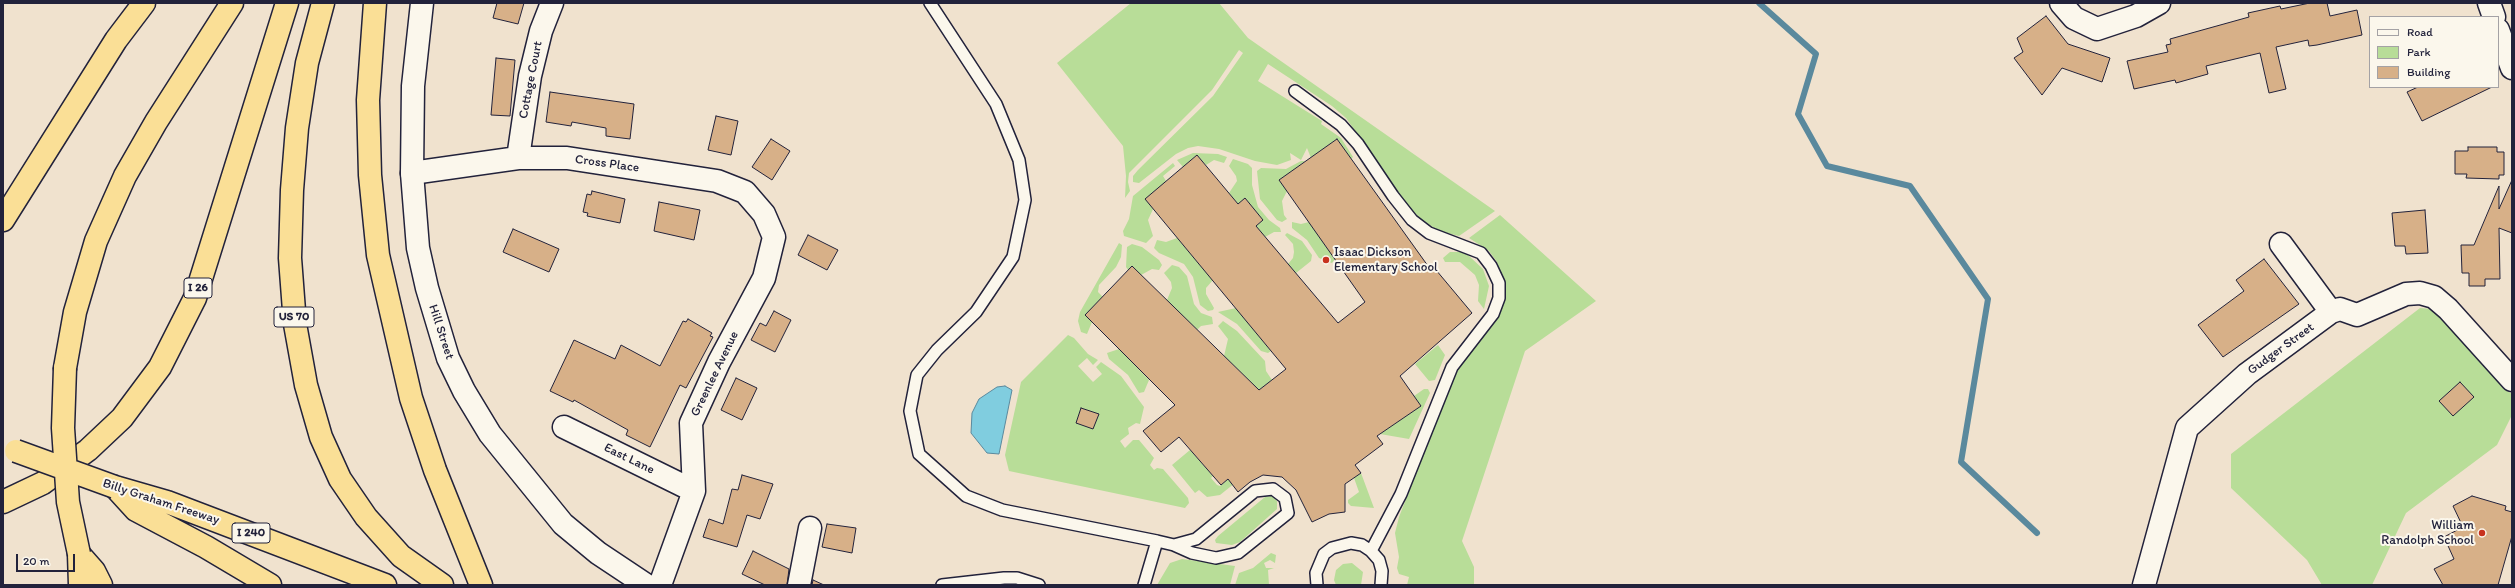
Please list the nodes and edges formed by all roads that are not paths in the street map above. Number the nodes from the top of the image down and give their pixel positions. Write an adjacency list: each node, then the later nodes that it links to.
1 (144, 3): 18 (highway)
2 (232, 3): 32 (highway, bridge)
3 (287, 3): 27 (highway, I 26)
4 (323, 3): 37 (highway, US 70)
5 (375, 3): 38 (highway)
6 (422, 3): 17 (street, Hill Street)
7 (552, 3): 16 (street, Cottage Court)
8 (930, 3): 29 (lane)
9 (2062, 3): 10 (street)
10 (2159, 3)
11 (2489, 3): 12 (street)
12 (2494, 16)
13 (2499, 33): 14 (street)
14 (2512, 68)
15 (1295, 91): 31 (lane)
16 (518, 158): 17 (street, Cross Place); 19 (street, Cross Place)
17 (412, 173): 39 (street, Hill Street)
18 (3, 220)
19 (774, 237): 26 (street, Greenlee Avenue)
20 (2281, 244): 21 (street)
21 (2331, 312): 22 (street); 47 (street, Gudger Street)
22 (2512, 380)
23 (564, 427): 26 (street, East Lane)
24 (10, 449): 25 (highway, Billy Graham Freeway / I 240, bridge)
25 (115, 487): 35 (highway); 36 (highway, Billy Graham Freeway / I 240)
26 (694, 491): 40 (street, Greenlee Avenue)
27 (3, 502)
28 (810, 528): 41 (street)
29 (1157, 541): 30 (lane); 44 (lane)
30 (1174, 545): 30 (lane)
31 (1371, 551): 45 (lane); 46 (lane)
32 (79, 554): 33 (highway); 34 (highway)
33 (80, 585)
34 (101, 585)
35 (270, 585)
36 (385, 585)
37 (442, 585)
38 (481, 585)
39 (646, 585)
40 (660, 585)
41 (799, 585)
42 (942, 585): 43 (lane)
43 (1039, 585)
44 (1144, 585)
45 (1317, 585)
46 (1381, 585)
47 (2144, 585)

